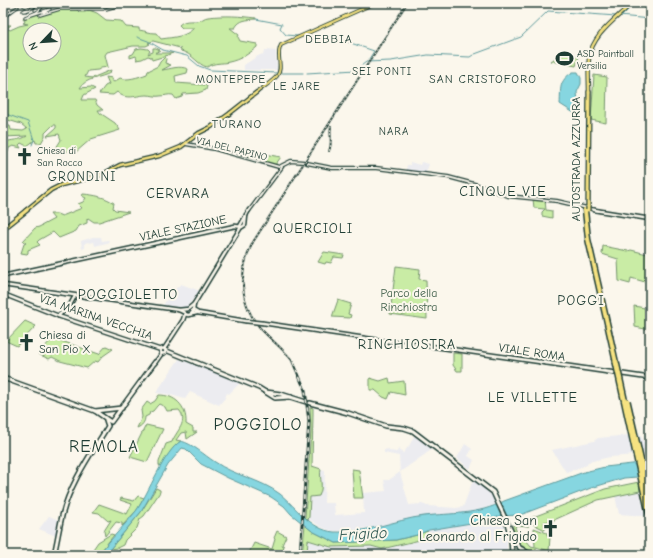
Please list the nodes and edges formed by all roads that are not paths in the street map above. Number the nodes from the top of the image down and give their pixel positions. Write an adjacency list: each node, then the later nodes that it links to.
1 (127, 3): 4 (main road)
2 (376, 3): 5 (main road)
3 (631, 3): 36 (highway, AUTOSTRADA AZZURRA, bridge)
4 (3, 17)
5 (186, 144): 8 (main road, VIA DEL PAPINO); 11 (main road)
6 (304, 162): 8 (main road)
7 (308, 162): 9 (main road)
8 (280, 166): 10 (main road)
9 (650, 219)
10 (241, 226): 12 (main road, VIALE STAZIONE); 16 (main road)
11 (3, 229)
12 (3, 276)
13 (3, 285): 15 (main road)
14 (3, 294): 23 (main road, VIA MARINA VECCHIA)
15 (75, 296): 18 (main road); 23 (main road)
16 (194, 304): 17 (main road); 19 (main road)
17 (188, 309): 18 (main road); 19 (main road, VIALE ROMA); 20 (main road)
18 (179, 310): 20 (main road)
19 (193, 310): 21 (main road, VIALE ROMA); 22 (main road)
20 (185, 313): 22 (main road); 24 (main road)
21 (198, 313): 22 (main road); 27 (main road, VIALE ROMA, bridge)
22 (190, 315): 24 (main road)
23 (58, 316): 25 (main road, VIA MARINA VECCHIA)
24 (183, 320): 25 (main road)
25 (163, 351): 28 (main road, VIA MARINA VECCHIA); 31 (main road)
26 (3, 378): 32 (main road)
27 (650, 378)
28 (306, 402)
29 (310, 403): 38 (main road)
30 (107, 410): 31 (main road); 32 (main road); 33 (main road)
31 (120, 410): 34 (main road)
32 (95, 412): 33 (main road)
33 (103, 417): 34 (main road); 35 (main road)
34 (113, 420): 35 (main road)
35 (102, 437): 42 (main road)
36 (649, 503): 37 (highway, AUTOSTRADA AZZURRA)
37 (650, 516)
38 (506, 519): 39 (main road); 40 (main road)
39 (512, 546): 40 (main road); 41 (main road)
40 (519, 546): 43 (main road); 44 (main road)
41 (512, 554)
42 (54, 555)
43 (521, 555)
44 (531, 555)
45 (612, 555): 46 (main road)
46 (634, 555)

